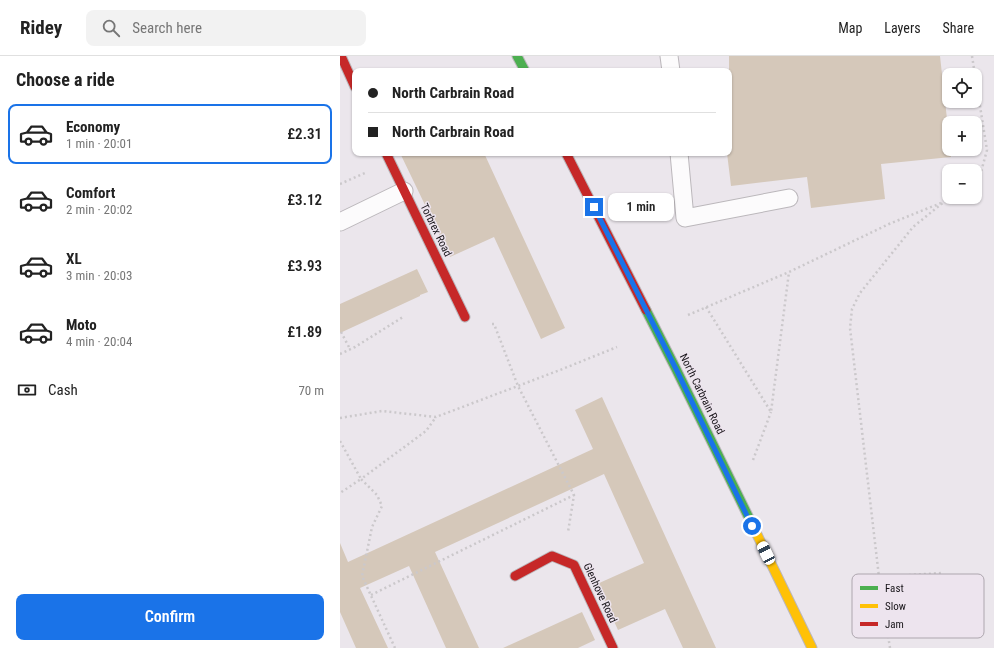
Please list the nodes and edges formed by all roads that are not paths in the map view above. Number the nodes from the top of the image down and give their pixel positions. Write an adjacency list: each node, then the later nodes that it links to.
1 (341, 56): 6 (street)
2 (517, 56): 4 (street)
3 (669, 56): 5 (lane)
4 (523, 68)
5 (670, 68)
6 (352, 80)
7 (387, 156): 10 (street, Torbrex Road)
8 (568, 156): 16 (street, North Carbrain Road)
9 (679, 156): 11 (lane)
10 (404, 191): 12 (lane); 13 (street, Torbrex Road)
11 (789, 198)
12 (340, 222)
13 (465, 317)
14 (515, 576): 15 (street, Glenhove Road)
15 (613, 648)
16 (812, 648)

